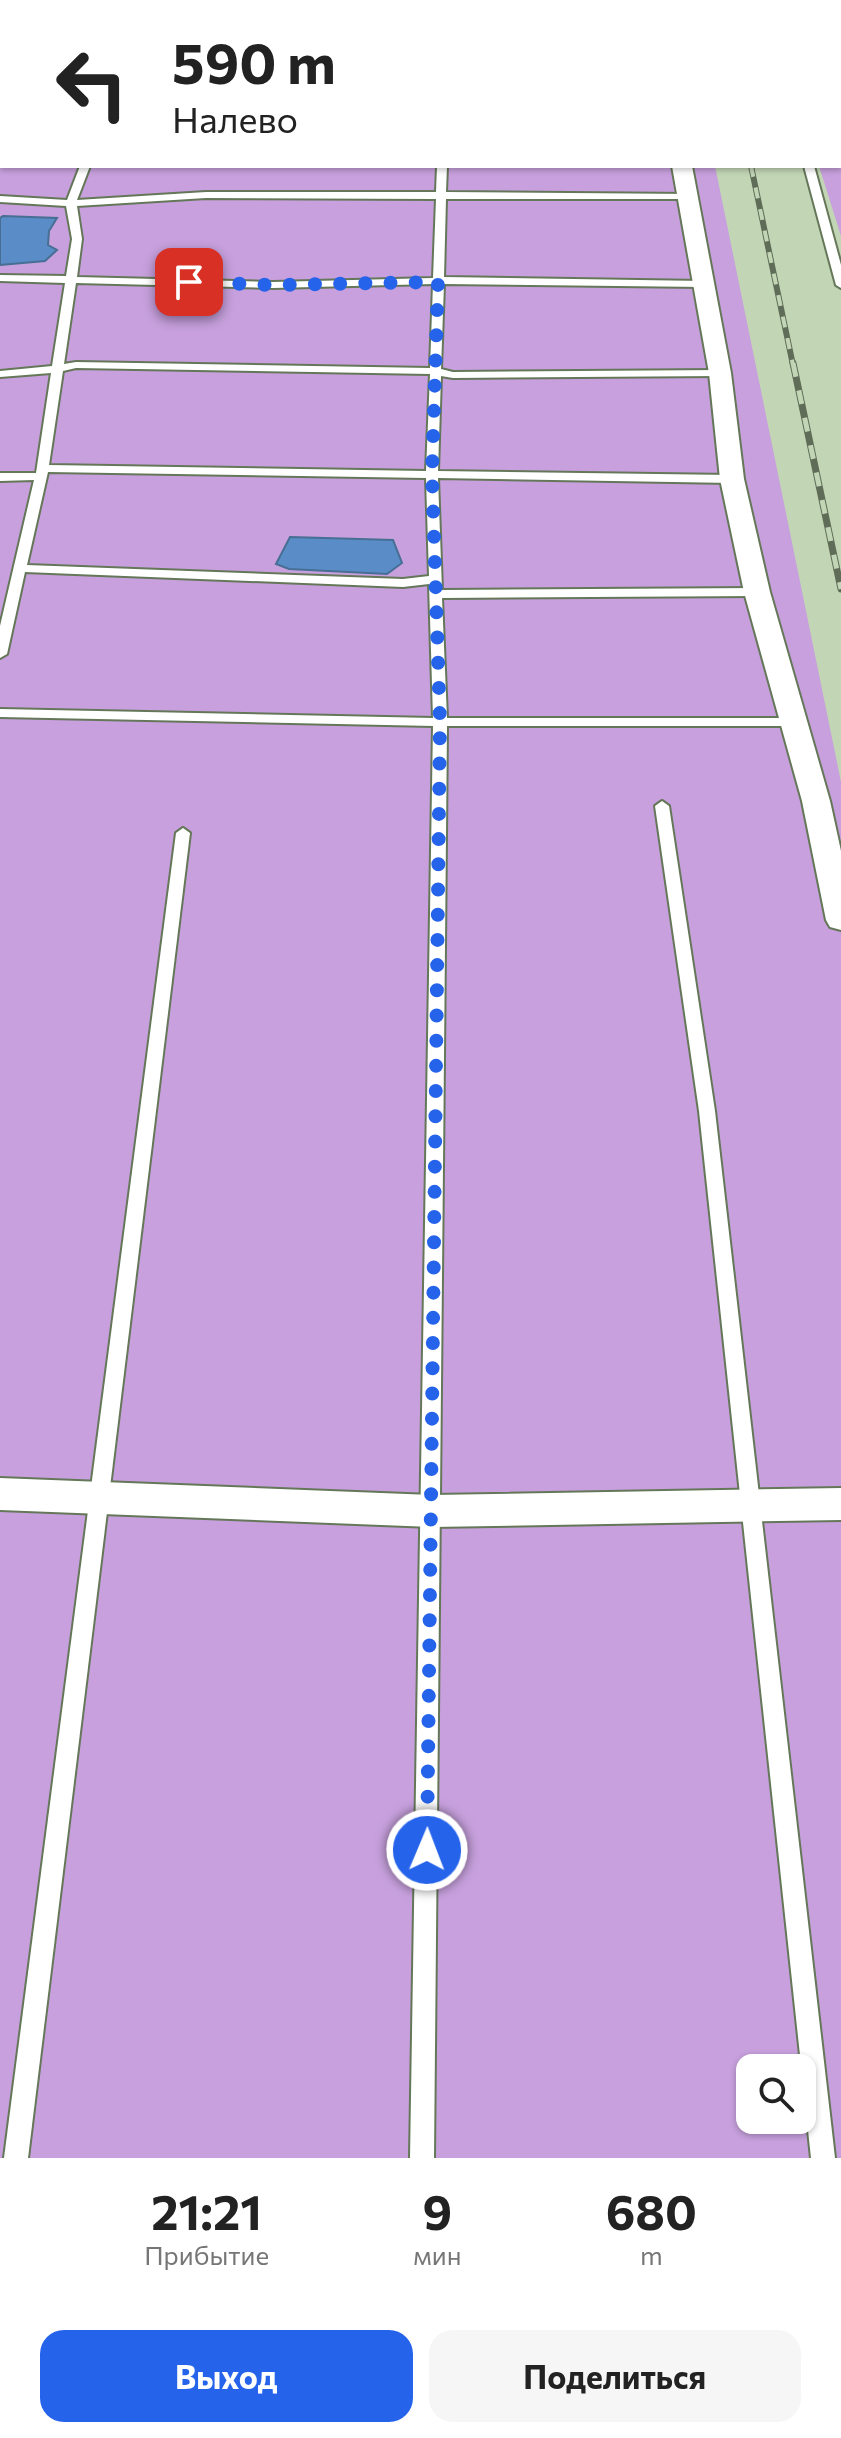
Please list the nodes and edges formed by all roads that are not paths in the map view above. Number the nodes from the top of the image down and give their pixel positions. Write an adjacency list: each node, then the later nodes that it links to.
1 (84, 168): 8 (lane)
2 (442, 168): 5 (lane)
3 (682, 168): 6 (street)
4 (810, 168): 13 (lane)
5 (441, 196): 6 (lane); 8 (lane); 11 (lane)
6 (688, 196): 12 (street)
7 (0, 199): 8 (lane)
8 (71, 203): 10 (lane)
9 (0, 278): 10 (lane)
10 (71, 278): 11 (lane); 14 (lane)
11 (438, 282): 12 (lane); 15 (lane)
12 (704, 284): 16 (street)
13 (841, 285)
14 (57, 369): 15 (lane); 17 (lane); 18 (lane)
15 (435, 372): 16 (lane); 19 (lane)
16 (720, 373): 21 (street)
17 (0, 374)
18 (42, 472): 19 (lane); 20 (lane); 22 (lane)
19 (432, 473): 21 (lane); 23 (lane)
20 (0, 477)
21 (732, 479): 24 (street)
22 (18, 568): 23 (lane); 25 (lane)
23 (436, 586): 24 (lane); 28 (lane)
24 (757, 592): 29 (street)
25 (6, 594): 26 (lane)
26 (0, 654)
27 (0, 713): 28 (lane)
28 (440, 722): 29 (lane); 37 (lane)
29 (796, 722): 32 (street)
30 (662, 806): 35 (lane)
31 (183, 833): 34 (lane)
32 (841, 920)
33 (0, 1494): 34 (street)
34 (100, 1498): 37 (street); 38 (lane)
35 (750, 1504): 36 (street); 37 (street); 40 (lane)
36 (841, 1504)
37 (432, 1511): 39 (lane)
38 (16, 2158)
39 (422, 2158)
40 (823, 2158)

